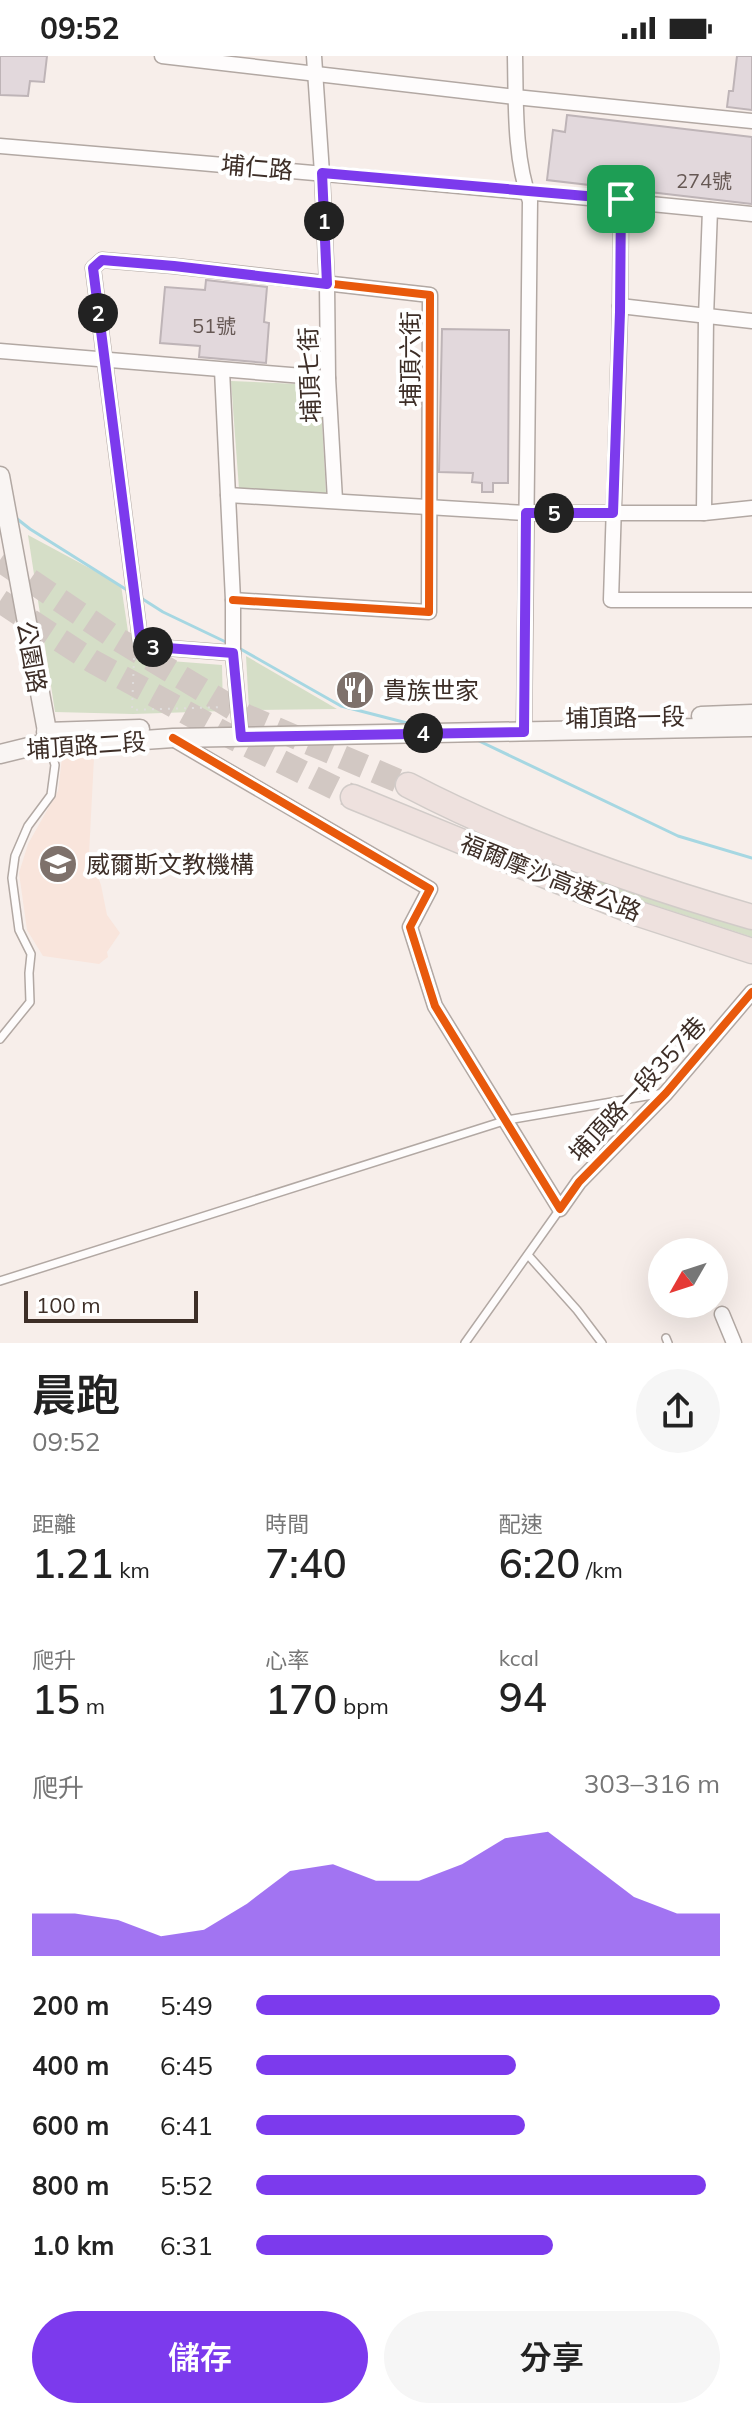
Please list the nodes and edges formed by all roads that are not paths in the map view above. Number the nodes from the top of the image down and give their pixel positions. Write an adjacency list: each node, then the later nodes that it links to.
1 (162, 56): 4 (street)
2 (314, 56): 5 (street, 埔頂七街)
3 (515, 56): 6 (street)
4 (221, 60): 5 (street)
5 (315, 74): 6 (street); 9 (street, 埔頂七街)
6 (515, 97): 7 (street); 10 (street)
7 (752, 121)
8 (0, 146): 9 (street, 埔仁路)
9 (322, 173): 10 (street, 埔仁路); 14 (street, 埔頂七街)
10 (527, 192): 11 (street, 埔仁路); 28 (street)
11 (621, 199): 12 (street, 埔仁路); 15 (street)
12 (710, 210): 13 (street, 埔仁路); 16 (street)
13 (752, 214)
14 (327, 284): 19 (street, 埔頂六街); 21 (street, 埔頂七街); 26 (street, 埔頂六街)
15 (620, 306): 16 (street); 29 (street)
16 (706, 317): 17 (street); 30 (street)
17 (752, 321)
18 (0, 351): 19 (street)
19 (103, 358): 20 (street); 34 (street, 埔頂六街)
20 (222, 370): 21 (street); 23 (street)
21 (328, 378): 25 (street, 埔頂七街)
22 (0, 476): 24 (street, 公園路)
23 (228, 495): 25 (street); 32 (street)
24 (2, 498): 31 (street, 公園路)
25 (335, 500): 26 (street)
26 (430, 506): 28 (street); 32 (street, 埔頂六街)
27 (752, 508): 30 (street)
28 (526, 513): 29 (street); 36 (street)
29 (613, 513): 30 (street); 33 (street)
30 (704, 513)
31 (6, 540): 40 (street, 公園路)
32 (233, 600): 34 (street)
33 (752, 600)
34 (233, 653): 38 (street)
35 (752, 714): 36 (street, 埔頂路一段)
36 (523, 726): 37 (street, 埔頂路一段); 38 (street, 埔頂路一段)
37 (752, 727)
38 (241, 732): 39 (street, 埔頂路一段)
39 (168, 733): 40 (street, 埔頂路二段); 52 (street)
40 (47, 737): 41 (street, 埔頂路二段); 42 (street, 埔頂路二段); 50 (lane)
41 (0, 742)
42 (0, 754)
43 (408, 785): 45 (highway, 福爾摩沙高速公路)
44 (353, 797): 46 (highway, 福爾摩沙高速公路)
45 (459, 812): 46 (highway); 47 (highway, 福爾摩沙高速公路)
46 (452, 837): 48 (highway, 福爾摩沙高速公路)
47 (752, 917)
48 (752, 951)
49 (749, 995): 51 (street, 埔頂路一段357巷)
50 (0, 1039)
51 (666, 1093): 52 (lane); 53 (street, 埔頂路一段357巷)
52 (507, 1120): 53 (street); 55 (lane)
53 (560, 1209): 54 (lane, 埔頂路一段357巷)
54 (528, 1255): 57 (lane, 埔頂路一段357巷); 58 (lane)
55 (0, 1281)
56 (724, 1318): 59 (street)
57 (465, 1343)
58 (602, 1343)
59 (734, 1343)

